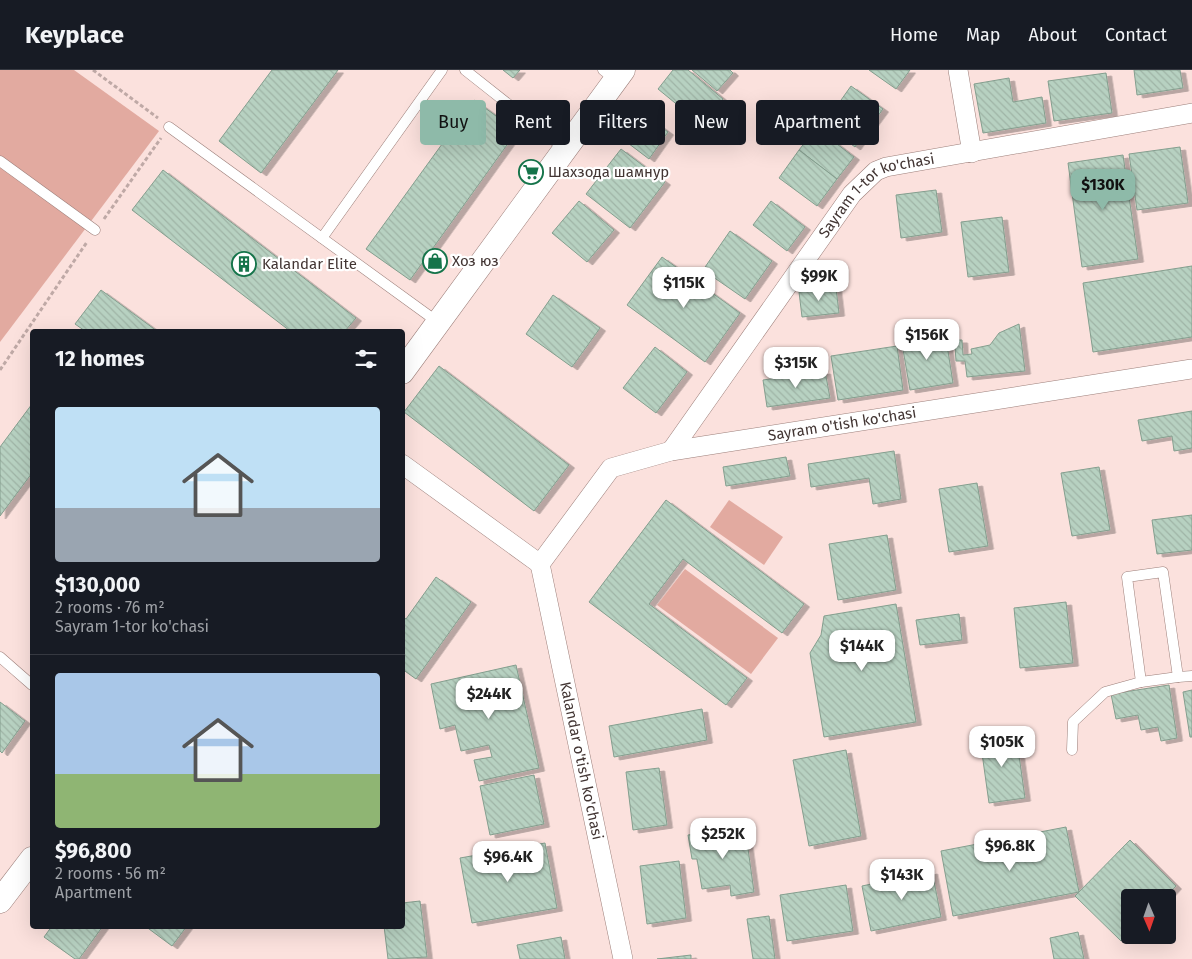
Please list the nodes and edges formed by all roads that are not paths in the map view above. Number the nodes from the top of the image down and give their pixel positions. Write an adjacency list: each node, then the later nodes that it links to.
1 (442, 70): 11 (lane)
2 (465, 70): 7 (lane)
3 (958, 70): 8 (street)
4 (614, 73): 7 (street)
5 (1192, 113): 8 (street, Sayram 1-tor ko'chasi)
6 (169, 127): 11 (lane)
7 (565, 149): 12 (street)
8 (972, 153): 15 (street, Sayram 1-tor ko'chasi)
9 (0, 161): 10 (lane)
10 (95, 230)
11 (322, 238): 12 (lane)
12 (439, 323): 13 (street)
13 (405, 368)
14 (1192, 369): 15 (street, Sayram o'tish ko'chasi)
15 (671, 451): 17 (street, Sayram o'tish ko'chasi)
16 (405, 466): 17 (street)
17 (540, 564): 26 (street, Kalandar o'tish ko'chasi)
18 (0, 657): 22 (lane)
19 (1192, 676): 20 (lane)
20 (1178, 677): 21 (lane); 21 (lane)
21 (1140, 682): 23 (lane)
22 (30, 683)
23 (1072, 750)
24 (30, 861): 25 (street)
25 (0, 901)
26 (623, 959)

